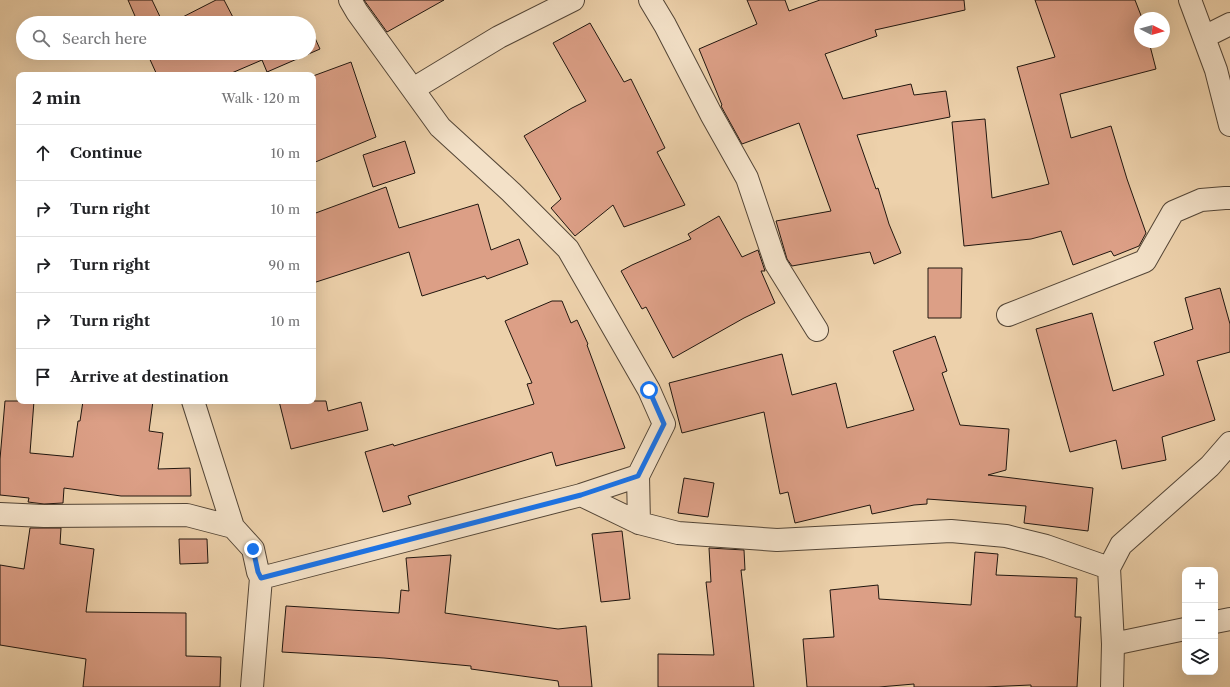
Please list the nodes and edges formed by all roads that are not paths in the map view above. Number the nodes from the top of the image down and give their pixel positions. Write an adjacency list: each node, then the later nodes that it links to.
1 (350, 0): 7 (street)
2 (573, 0): 7 (street)
3 (650, 0): 11 (street)
4 (1190, 0): 6 (street)
5 (1230, 24): 6 (street)
6 (1204, 36): 8 (street)
7 (413, 89): 14 (street)
8 (1230, 125)
9 (1230, 198): 10 (street)
10 (1008, 315)
11 (817, 330)
12 (194, 404): 18 (street)
13 (1230, 443): 19 (street)
14 (638, 476): 15 (street); 17 (street)
15 (581, 495): 17 (street); 20 (street)
16 (0, 514): 18 (street)
17 (639, 523): 19 (street)
18 (233, 527): 20 (street)
19 (1109, 568): 24 (street)
20 (261, 578): 25 (street)
21 (1230, 619): 22 (street)
22 (1218, 621)
23 (1182, 630): 24 (street)
24 (1113, 644): 26 (street)
25 (252, 687)
26 (1112, 687)

